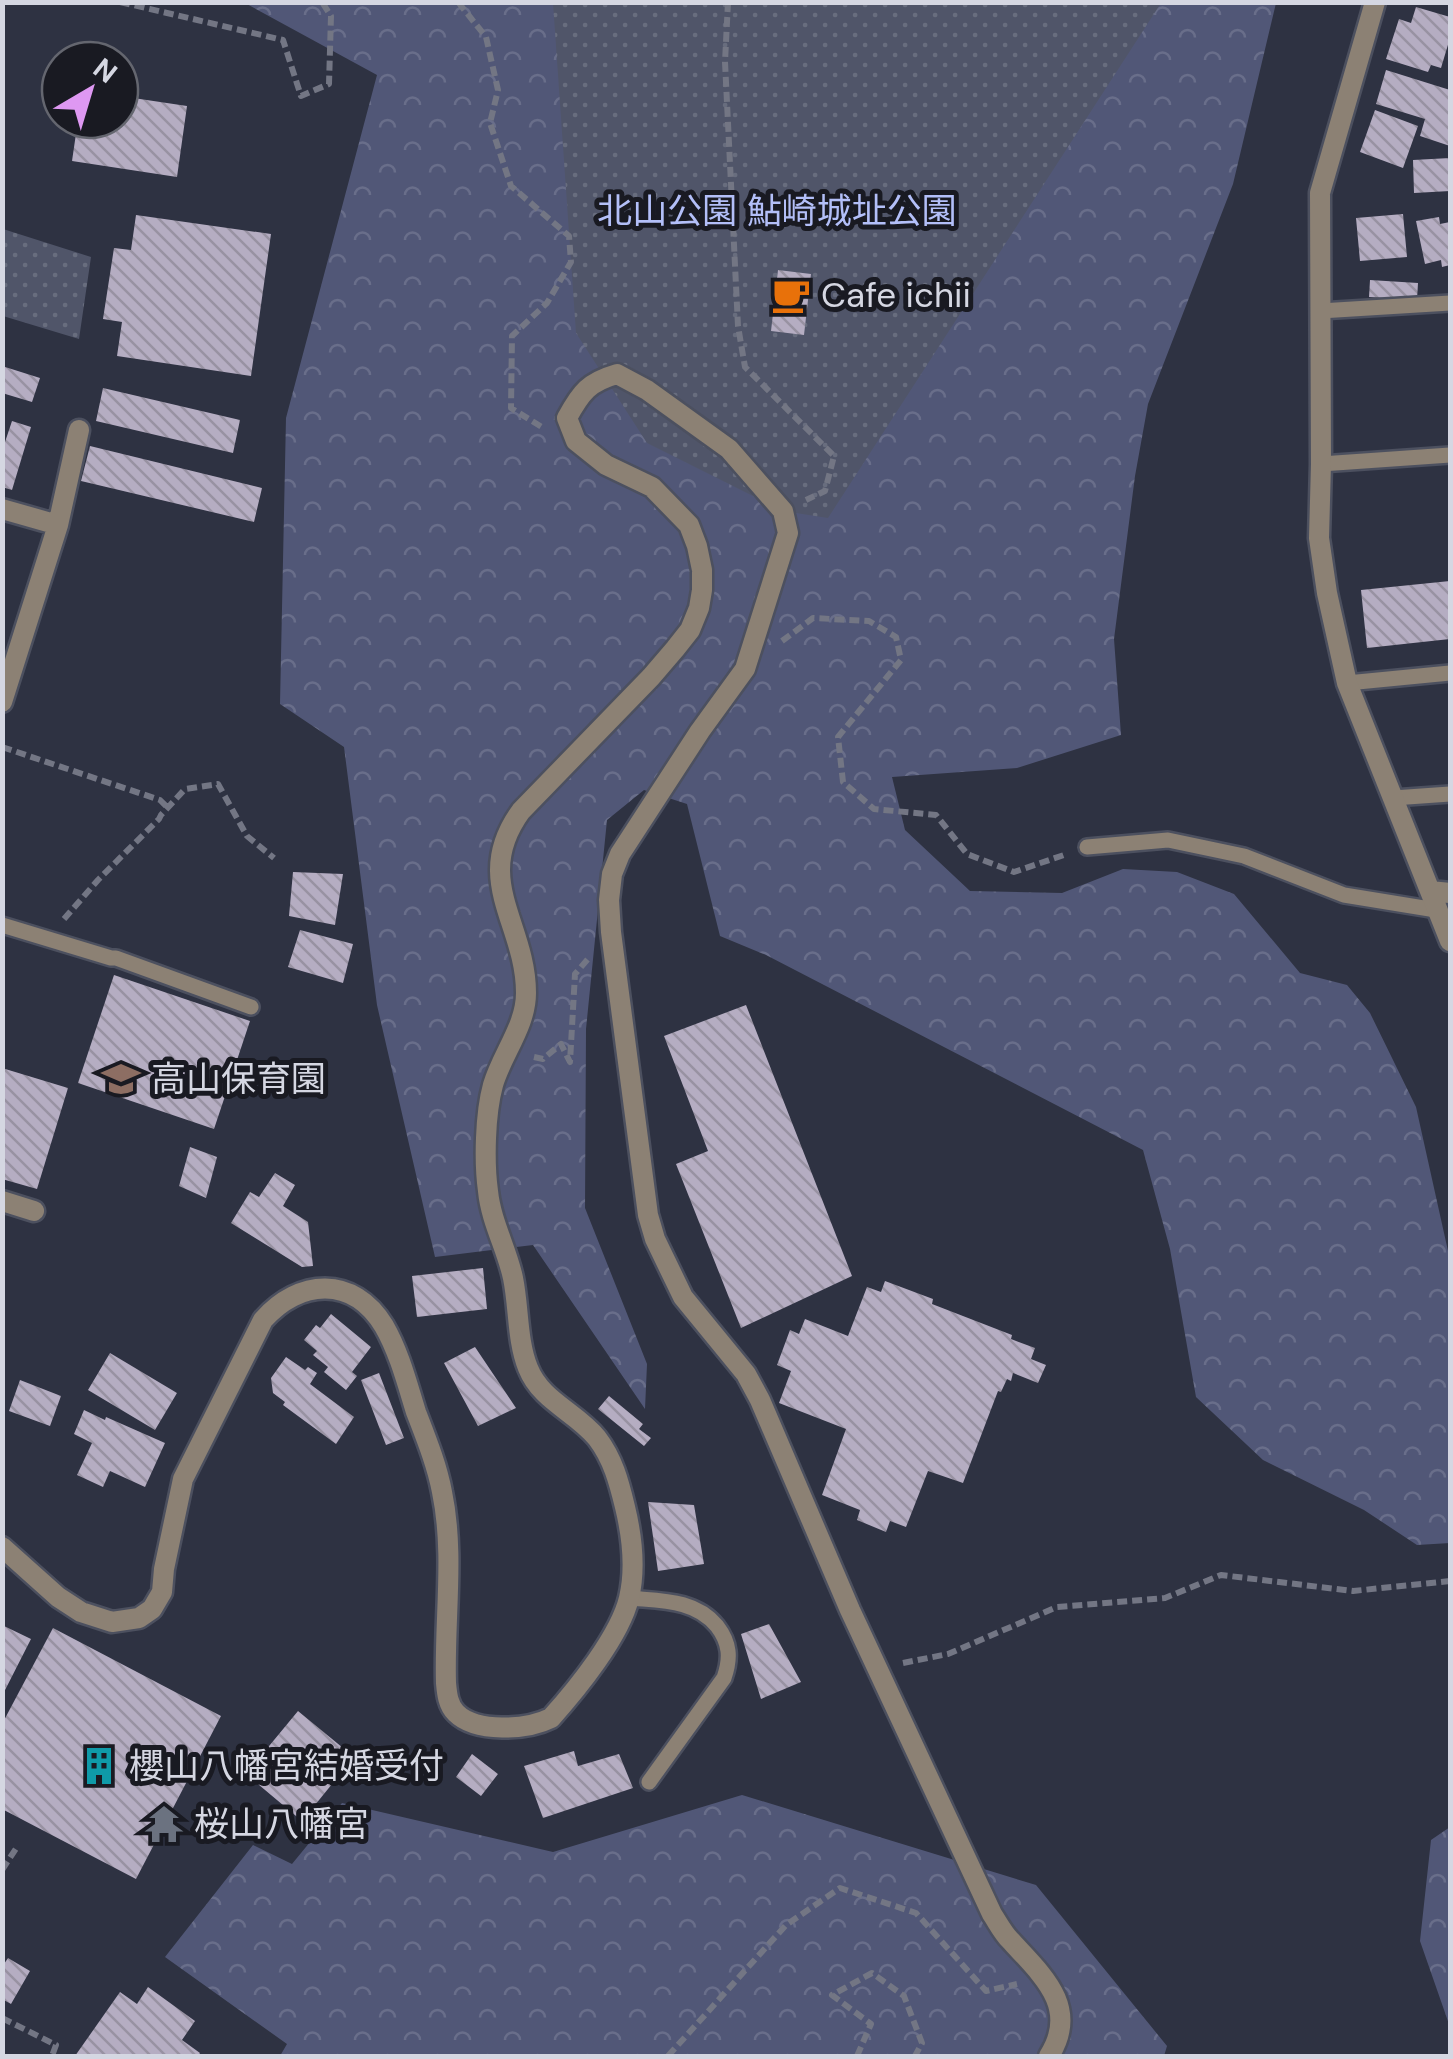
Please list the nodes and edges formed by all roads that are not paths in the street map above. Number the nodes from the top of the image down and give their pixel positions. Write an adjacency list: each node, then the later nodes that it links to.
1 (1376, 2): 3 (street)
2 (1450, 303): 3 (lane)
3 (1320, 312): 6 (street)
4 (79, 430): 8 (street)
5 (1450, 454): 6 (lane)
6 (1322, 464): 10 (street)
7 (2, 509): 8 (street)
8 (58, 525): 11 (street)
9 (1450, 673): 10 (lane)
10 (1347, 682): 13 (street)
11 (2, 702)
12 (1450, 794): 13 (lane)
13 (1393, 798): 15 (street)
14 (1087, 847): 15 (lane)
15 (1439, 898): 17 (street)
16 (2, 925): 18 (lane)
17 (1450, 942)
18 (251, 1007)
19 (2, 1201): 20 (street)
20 (34, 1211)
21 (2, 1547): 22 (street)
22 (629, 1598): 23 (lane); 24 (street)
23 (650, 1782)
24 (1049, 2056)

